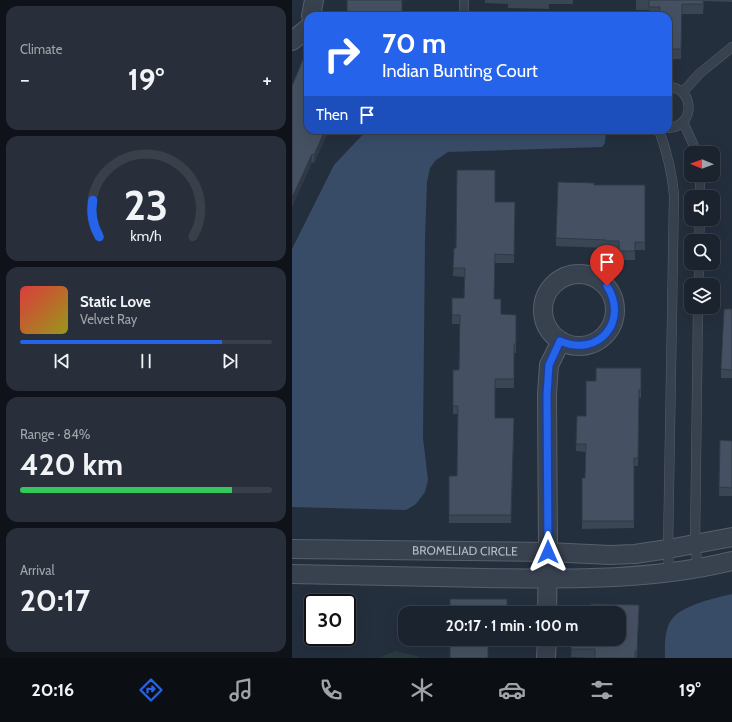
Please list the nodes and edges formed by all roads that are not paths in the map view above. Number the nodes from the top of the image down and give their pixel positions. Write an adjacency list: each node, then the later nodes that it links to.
1 (314, 0): 3 (street)
2 (464, 0): 4 (lane)
3 (312, 12)
4 (464, 12)
5 (304, 31): 6 (street)
6 (292, 41)
7 (732, 46): 9 (lane)
8 (672, 88): 9 (lane)
9 (683, 92): 10 (lane)
10 (683, 122): 11 (lane); 13 (lane)
11 (672, 127)
12 (660, 134): 19 (lane)
13 (694, 146)
14 (698, 314): 17 (lane)
15 (560, 341): 15 (street); 20 (street)
16 (732, 537): 17 (street, BROMELIAD CIRCLE)
17 (695, 545): 19 (street, BROMELIAD CIRCLE); 22 (lane)
18 (292, 549): 20 (street, BROMELIAD CIRCLE)
19 (668, 549): 20 (street, BROMELIAD CIRCLE); 23 (lane)
20 (548, 552): 25 (street)
21 (732, 561): 22 (street)
22 (698, 568): 23 (street)
23 (669, 573): 25 (street)
24 (292, 574): 25 (street)
25 (548, 579): 26 (street)
26 (547, 606)
27 (547, 646): 28 (street)
28 (546, 658)

